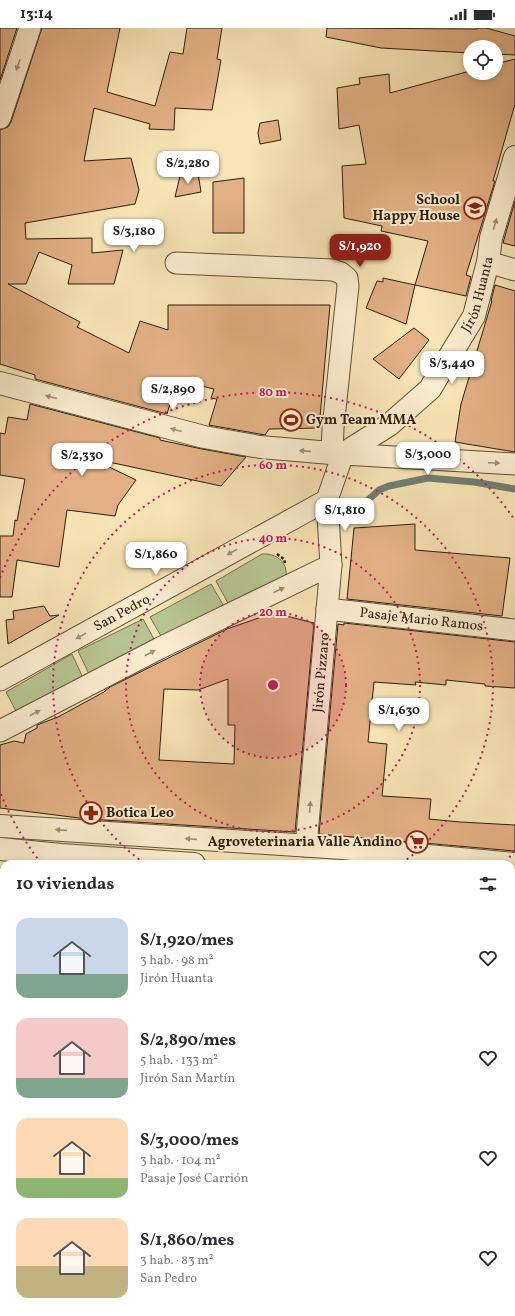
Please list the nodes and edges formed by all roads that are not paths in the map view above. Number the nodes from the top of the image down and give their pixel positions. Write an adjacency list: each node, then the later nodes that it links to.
1 (30, 28): 2 (street, one-way to 2)
2 (0, 118)
3 (515, 157): 4 (street, Jirón Huanta, one-way to 3)
4 (488, 262): 6 (street); 8 (street, Jirón Huanta)
5 (176, 263): 8 (street)
6 (515, 270)
7 (0, 383): 8 (street, one-way to 7)
8 (338, 454): 9 (street, one-way to 9); 10 (street)
9 (515, 464)
10 (327, 500): 11 (street, Jirón Pizzaro); 14 (street, San Pedro, one-way to 14)
11 (331, 565): 12 (street, Jirón Pizzaro); 15 (street, one-way to 11)
12 (328, 609): 13 (street, Pasaje Mario Ramos); 17 (street, Jirón Pizzaro, one-way to 12)
13 (515, 630)
14 (0, 680)
15 (0, 731)
16 (0, 826): 17 (street, one-way to 16)
17 (306, 846): 20 (street)
18 (0, 849): 19 (street)
19 (135, 860)
20 (475, 860)

